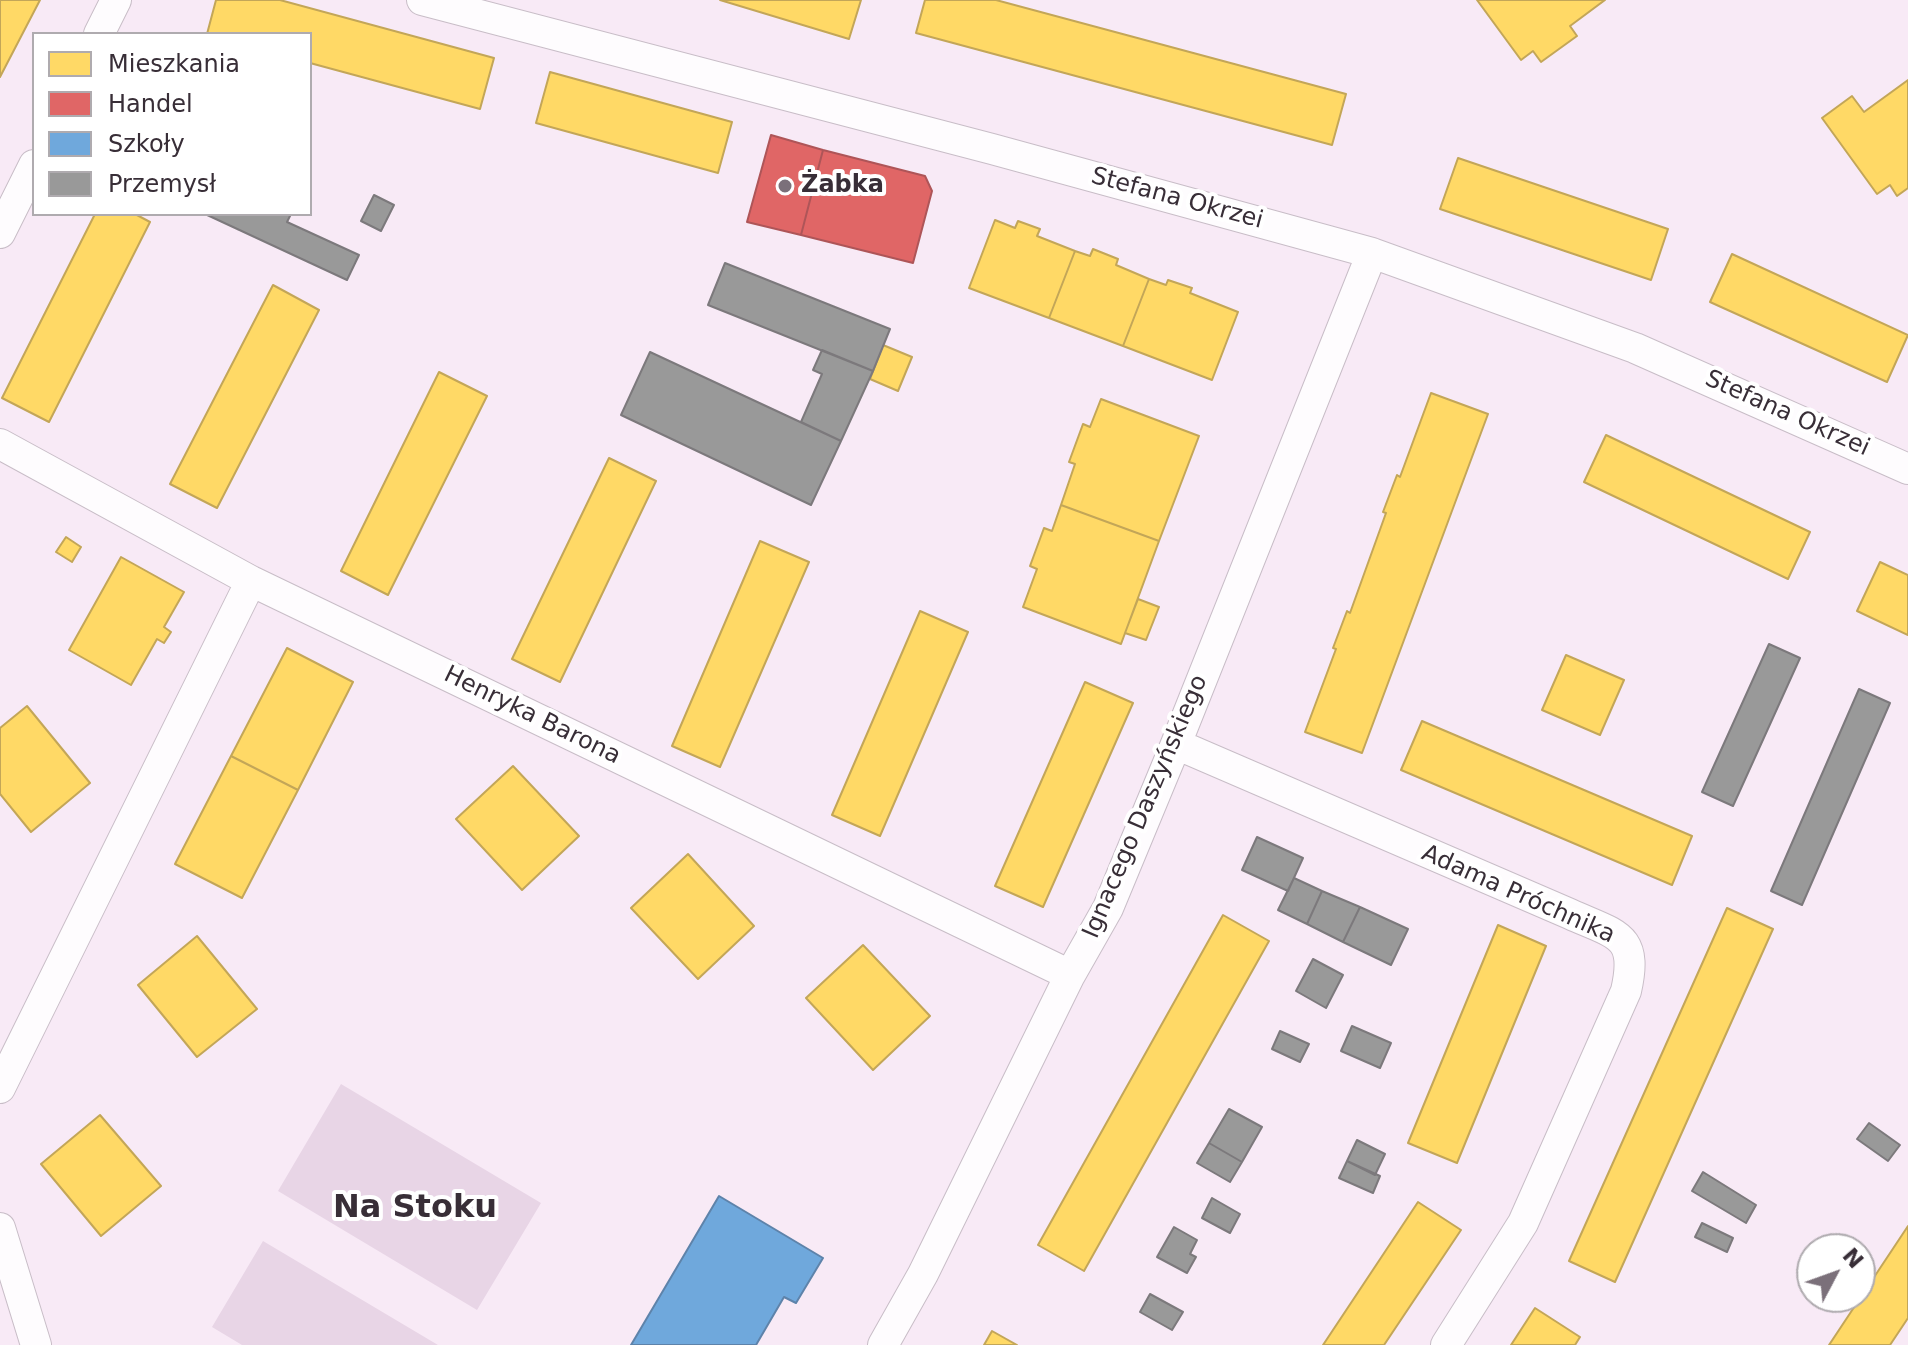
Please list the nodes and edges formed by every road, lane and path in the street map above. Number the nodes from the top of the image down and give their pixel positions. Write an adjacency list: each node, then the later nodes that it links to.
1 (116, 0): 3 (street)
2 (422, 0): 6 (street, Stefana Okrzei)
3 (100, 32)
4 (32, 169): 5 (street)
5 (0, 233)
6 (1372, 253): 8 (street, Stefana Okrzei); 10 (street, Ignacego Daszyńskiego)
7 (0, 444): 9 (street, Henryka Barona)
8 (1908, 469)
9 (251, 581): 11 (street, Henryka Barona); 12 (street)
10 (1176, 744): 11 (street, Ignacego Daszyńskiego); 16 (street, Adama Próchnika)
11 (1070, 975): 15 (street, Ignacego Daszyńskiego)
12 (0, 1088)
13 (0, 1228): 14 (street)
14 (36, 1345)
15 (883, 1345)
16 (1446, 1345)

